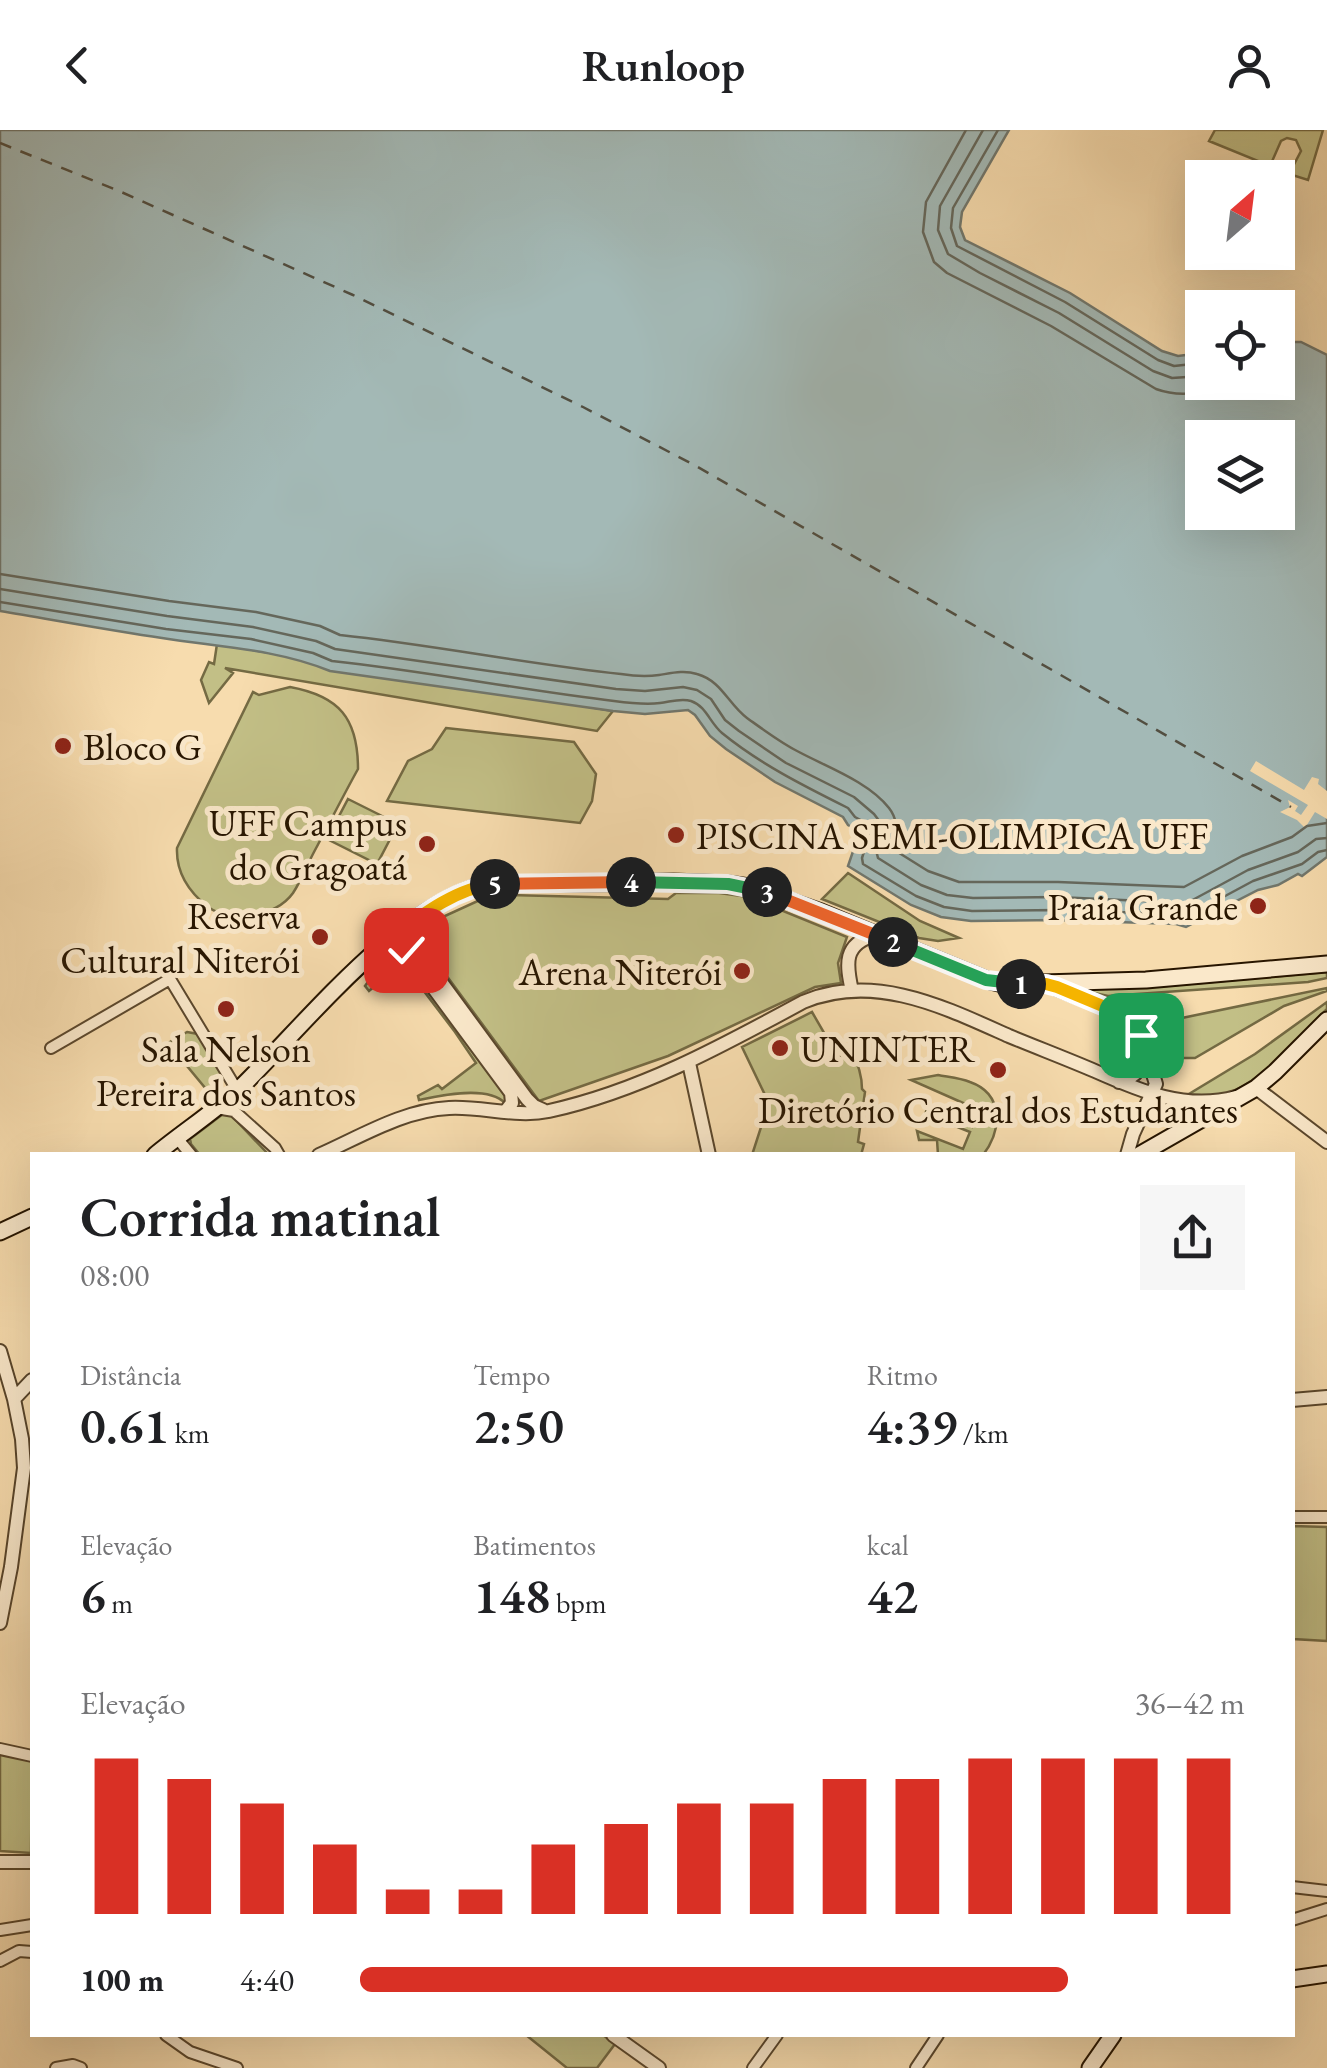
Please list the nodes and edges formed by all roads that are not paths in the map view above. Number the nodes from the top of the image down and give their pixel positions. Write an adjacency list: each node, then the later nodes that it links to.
1 (415, 920): 2 (main road); 3 (main road); 17 (street)
2 (875, 935): 5 (main road); 6 (street)
3 (388, 940): 12 (main road); 16 (street)
4 (1327, 964): 5 (main road)
5 (1046, 984): 8 (street)
6 (852, 991): 10 (street); 11 (street)
7 (1327, 1020): 13 (main road)
8 (1146, 1047): 11 (street); 14 (street)
9 (51, 1048): 12 (street)
10 (689, 1063): 17 (street); 24 (street)
11 (1118, 1082): 14 (street)
12 (237, 1090): 15 (main road)
13 (1250, 1091): 14 (street); 19 (street); 26 (main road)
14 (1151, 1095): 25 (street)
15 (216, 1108): 18 (main road); 22 (street)
16 (505, 1112): 17 (street); 23 (street)
17 (547, 1112)
18 (178, 1138): 20 (main road); 21 (street)
19 (1327, 1142)
20 (159, 1152)
21 (189, 1152)
22 (277, 1152)
23 (326, 1152)
24 (708, 1152)
25 (1128, 1152)
26 (1144, 1152)
27 (30, 1219): 28 (main road)
28 (0, 1232)
29 (0, 1351): 31 (street)
30 (1327, 1385): 33 (street)
31 (20, 1388): 37 (street)
32 (1327, 1397): 33 (street)
33 (1311, 1398): 34 (street)
34 (1295, 1400)
35 (1295, 1517): 36 (street)
36 (1327, 1518)
37 (0, 1623)
38 (0, 1749): 39 (street)
39 (30, 1756)
40 (0, 1862): 41 (street)
41 (30, 1862)
42 (1295, 1886): 43 (street)
43 (1327, 1891)
44 (1327, 1909): 45 (street)
45 (1295, 1919)
46 (30, 1925): 47 (street)
47 (0, 1930)
48 (30, 1952): 49 (street)
49 (0, 1961)
50 (1327, 1974): 51 (main road)
51 (1295, 1979)
52 (169, 2037): 59 (street)
53 (617, 2037): 60 (street)
54 (775, 2037): 61 (street)
55 (937, 2037): 62 (street)
56 (1112, 2037): 63 (main road)
57 (56, 2068): 58 (street)
58 (82, 2068)
59 (237, 2068)
60 (659, 2068)
61 (753, 2068)
62 (916, 2068)
63 (1090, 2068)

